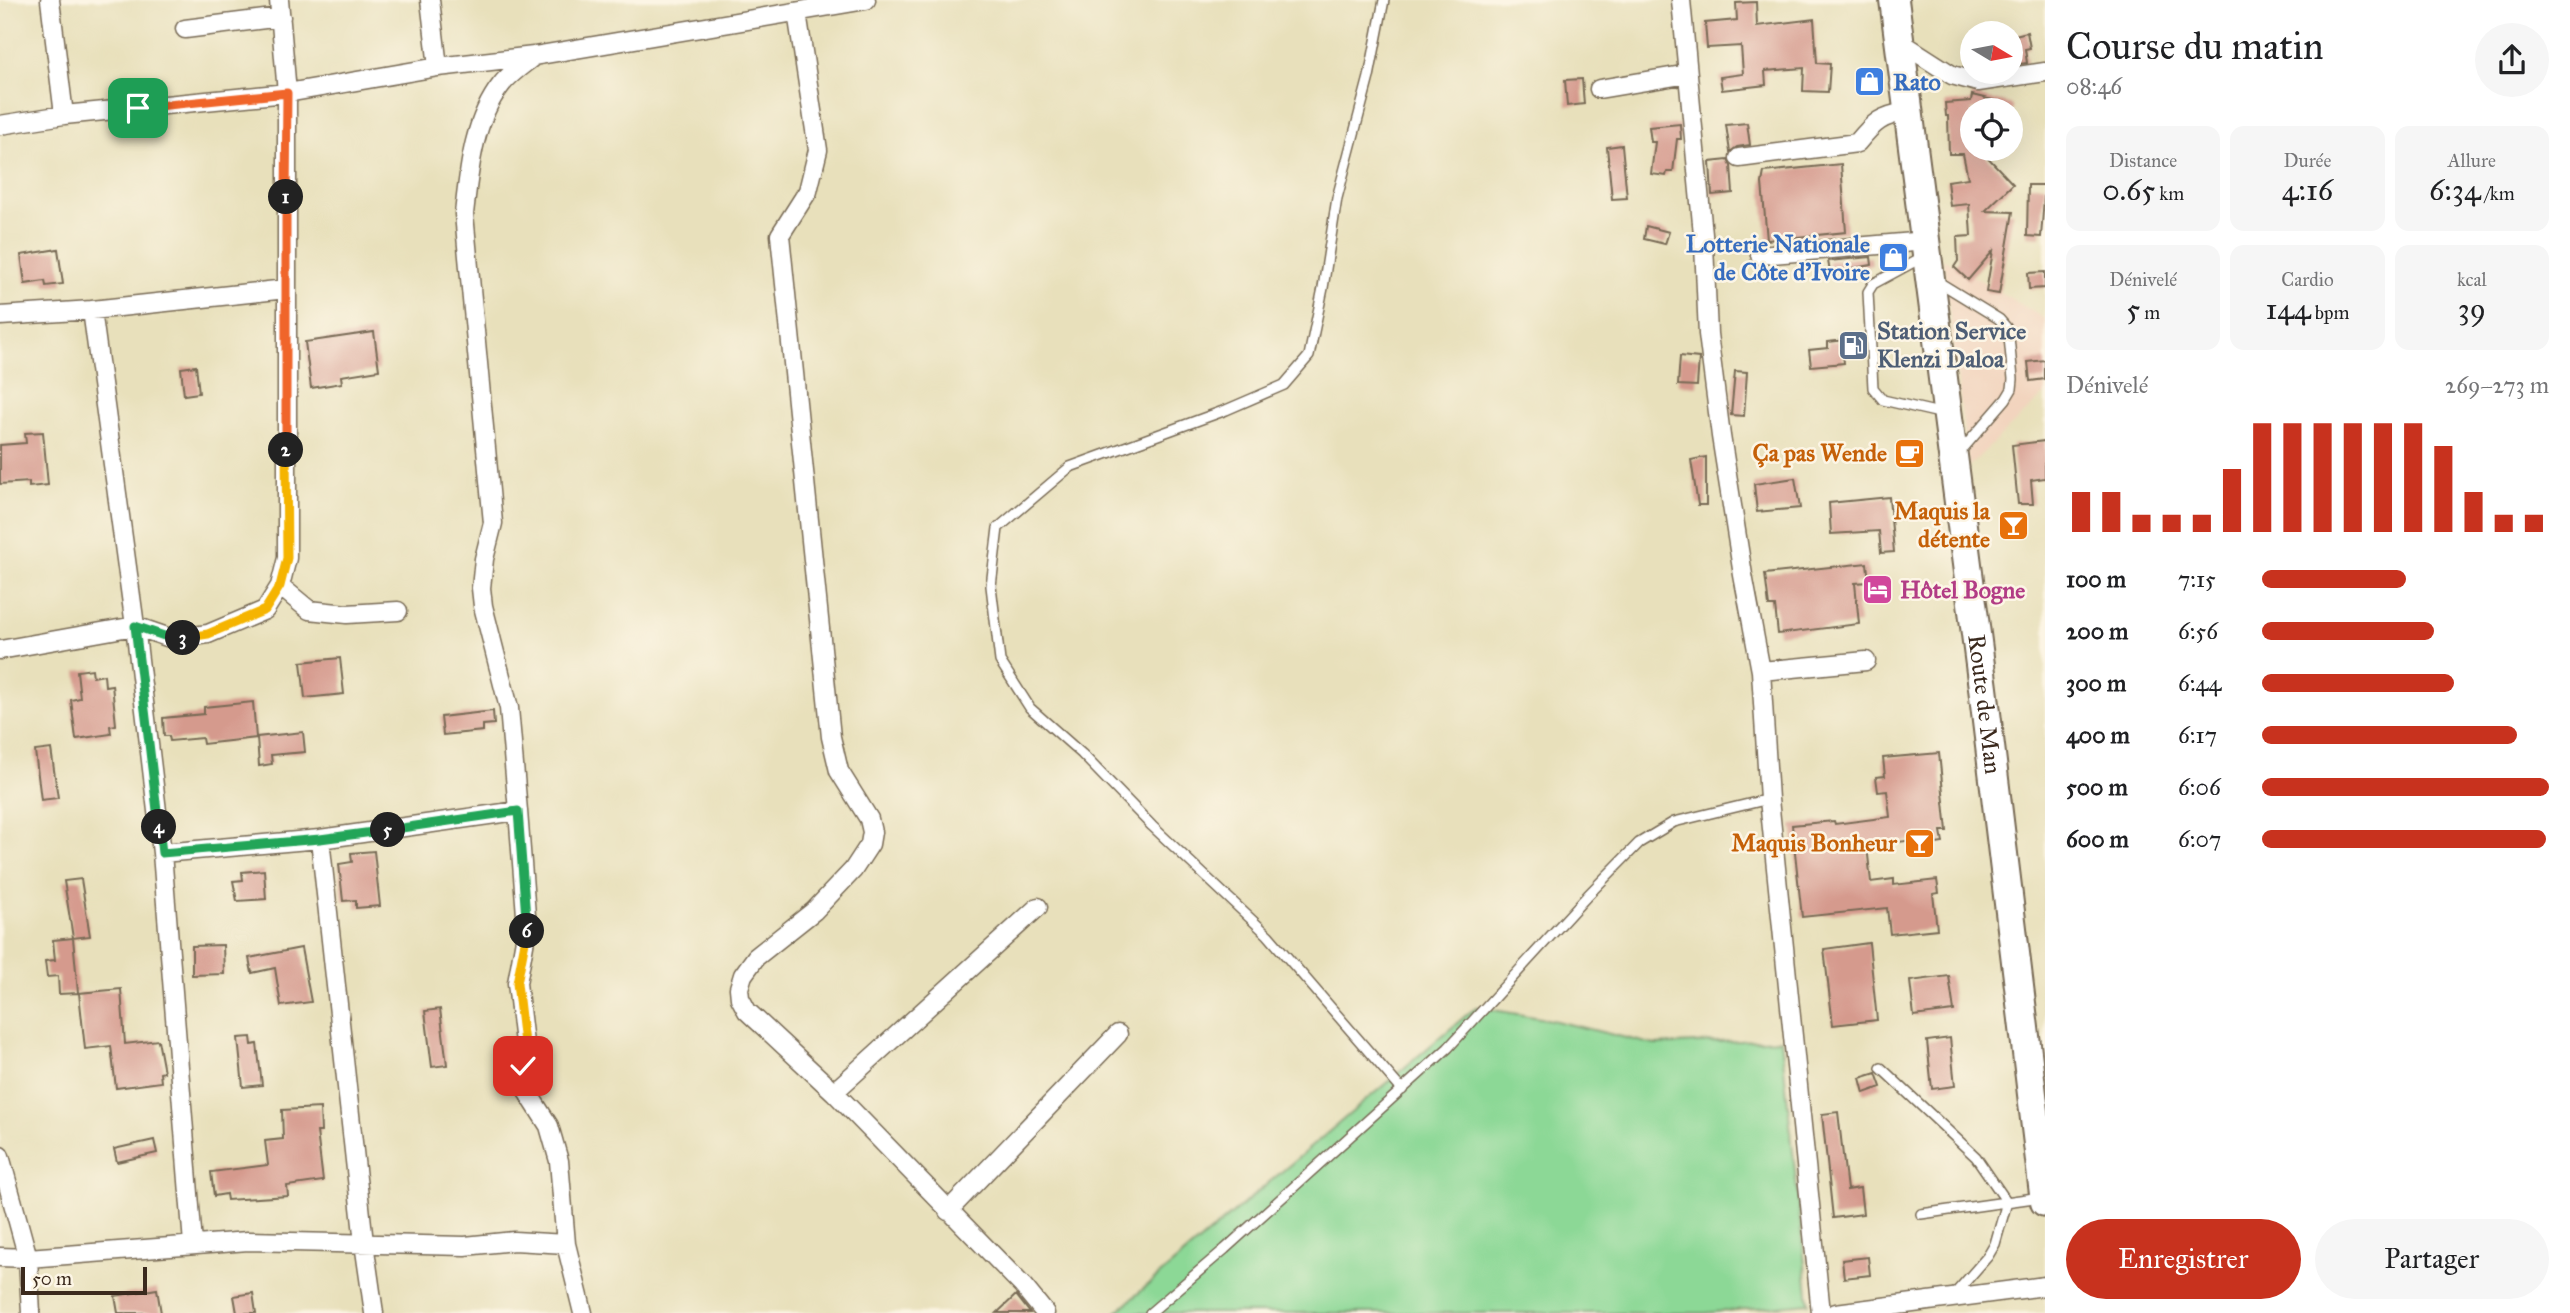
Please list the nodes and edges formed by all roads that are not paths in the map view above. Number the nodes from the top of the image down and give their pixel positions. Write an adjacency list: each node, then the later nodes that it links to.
1 (50, 0): 18 (street)
2 (430, 0): 12 (street)
3 (866, 0): 7 (street)
4 (1384, 0): 41 (lane)
5 (1681, 0): 14 (street)
6 (1894, 0): 10 (highway, Route de Man)
7 (808, 7): 11 (street); 42 (street)
8 (280, 9): 9 (street); 16 (street)
9 (185, 29)
10 (1899, 41): 13 (street); 17 (highway, Route de Man)
11 (534, 56): 12 (street); 35 (street)
12 (438, 67): 16 (street)
13 (2045, 72)
14 (1688, 74): 15 (street); 33 (street)
15 (1599, 89)
16 (287, 93): 18 (street); 23 (street)
17 (1909, 111): 20 (street); 22 (highway, Route de Man)
18 (64, 115): 19 (street)
19 (0, 125)
20 (1738, 158)
21 (1760, 255): 22 (street)
22 (1928, 258): 26 (highway, Route de Man); 26 (lane); 27 (lane)
23 (286, 289): 24 (street); 28 (street)
24 (92, 310): 25 (street); 30 (street)
25 (0, 316)
26 (1948, 415): 27 (highway, Route de Man)
27 (1954, 458): 44 (highway, Route de Man)
28 (280, 586): 29 (street); 30 (street)
29 (398, 611)
30 (135, 626): 31 (street); 37 (street)
31 (0, 650)
32 (1867, 661): 33 (street)
33 (1761, 671): 34 (street)
34 (1769, 799): 41 (lane); 61 (street)
35 (518, 811): 36 (street); 51 (street)
36 (320, 839): 37 (street); 49 (street)
37 (162, 853): 50 (street)
38 (1038, 907): 42 (street)
39 (1118, 1034): 47 (street)
40 (1881, 1068): 45 (lane)
41 (1402, 1090): 60 (lane)
42 (834, 1092): 47 (street)
43 (0, 1156): 53 (street)
44 (2044, 1196): 45 (lane); 46 (highway, Route de Man)
45 (2007, 1202): 48 (lane); 55 (lane)
46 (2045, 1202)
47 (948, 1211): 59 (street)
48 (1921, 1214)
49 (364, 1243): 50 (street); 51 (street); 57 (street)
50 (193, 1244): 53 (street)
51 (566, 1244): 58 (street)
52 (0, 1257): 53 (street)
53 (27, 1258): 56 (street)
54 (2045, 1286): 55 (street)
55 (1952, 1298): 62 (street)
56 (31, 1313)
57 (374, 1313)
58 (583, 1313)
59 (1045, 1313)
60 (1150, 1313)
61 (1821, 1313)
62 (1836, 1313)

